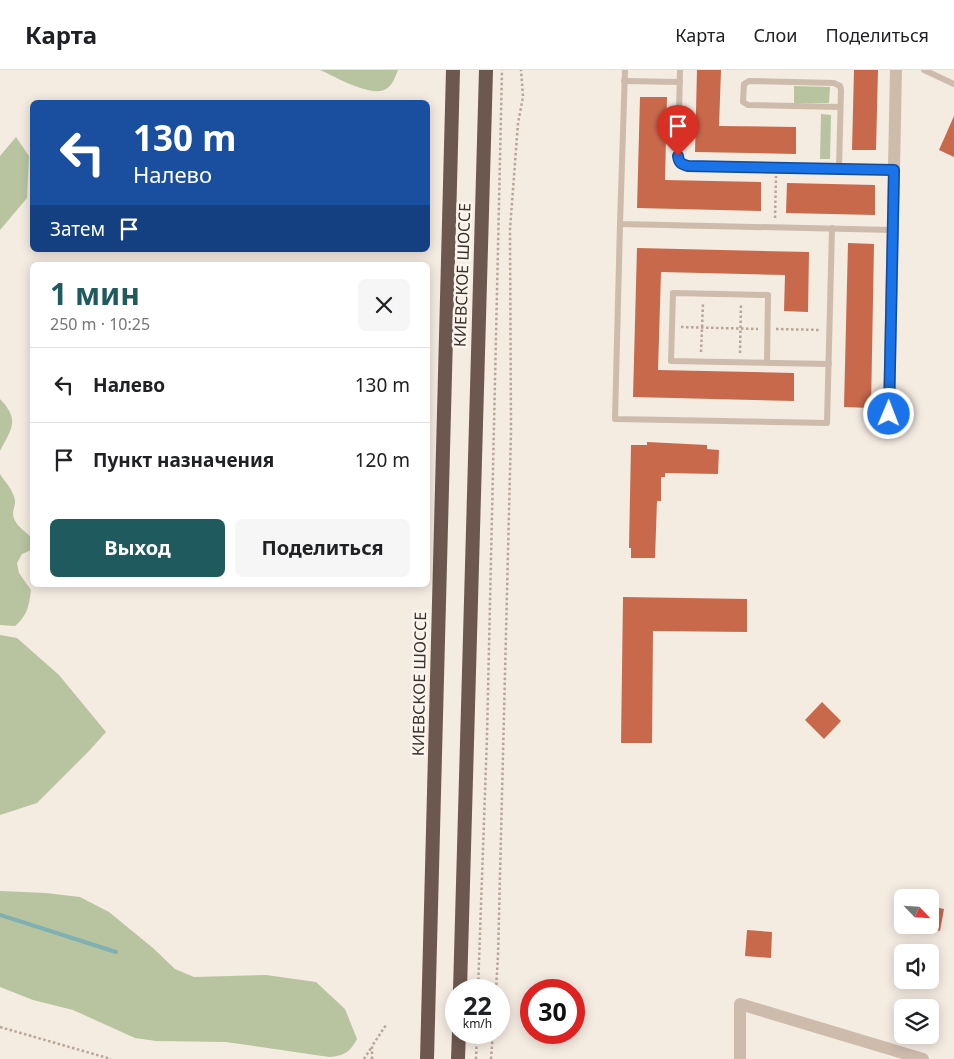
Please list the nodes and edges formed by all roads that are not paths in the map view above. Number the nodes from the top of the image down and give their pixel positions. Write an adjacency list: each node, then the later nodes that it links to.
1 (453, 70): 21 (highway, КИЕВСКОЕ ШОССЕ)
2 (486, 70): 19 (highway, КИЕВСКОЕ ШОССЕ)
3 (625, 70): 7 (lane)
4 (680, 70): 8 (lane)
5 (896, 70): 12 (street)
6 (924, 70): 9 (lane)
7 (624, 81): 8 (lane); 13 (lane)
8 (680, 82): 11 (lane)
9 (954, 84)
10 (840, 107): 10 (lane); 11 (lane)
11 (839, 169): 12 (lane)
12 (894, 170): 15 (street)
13 (620, 224): 14 (lane); 17 (lane)
14 (832, 228): 15 (lane); 17 (lane)
15 (892, 230): 18 (street)
16 (767, 363): 16 (lane); 17 (lane)
17 (829, 364)
18 (889, 414)
19 (460, 979)
20 (459, 1044): 22 (highway)
21 (427, 1059)
22 (458, 1059)
23 (740, 1059): 24 (street)
24 (923, 1059)

